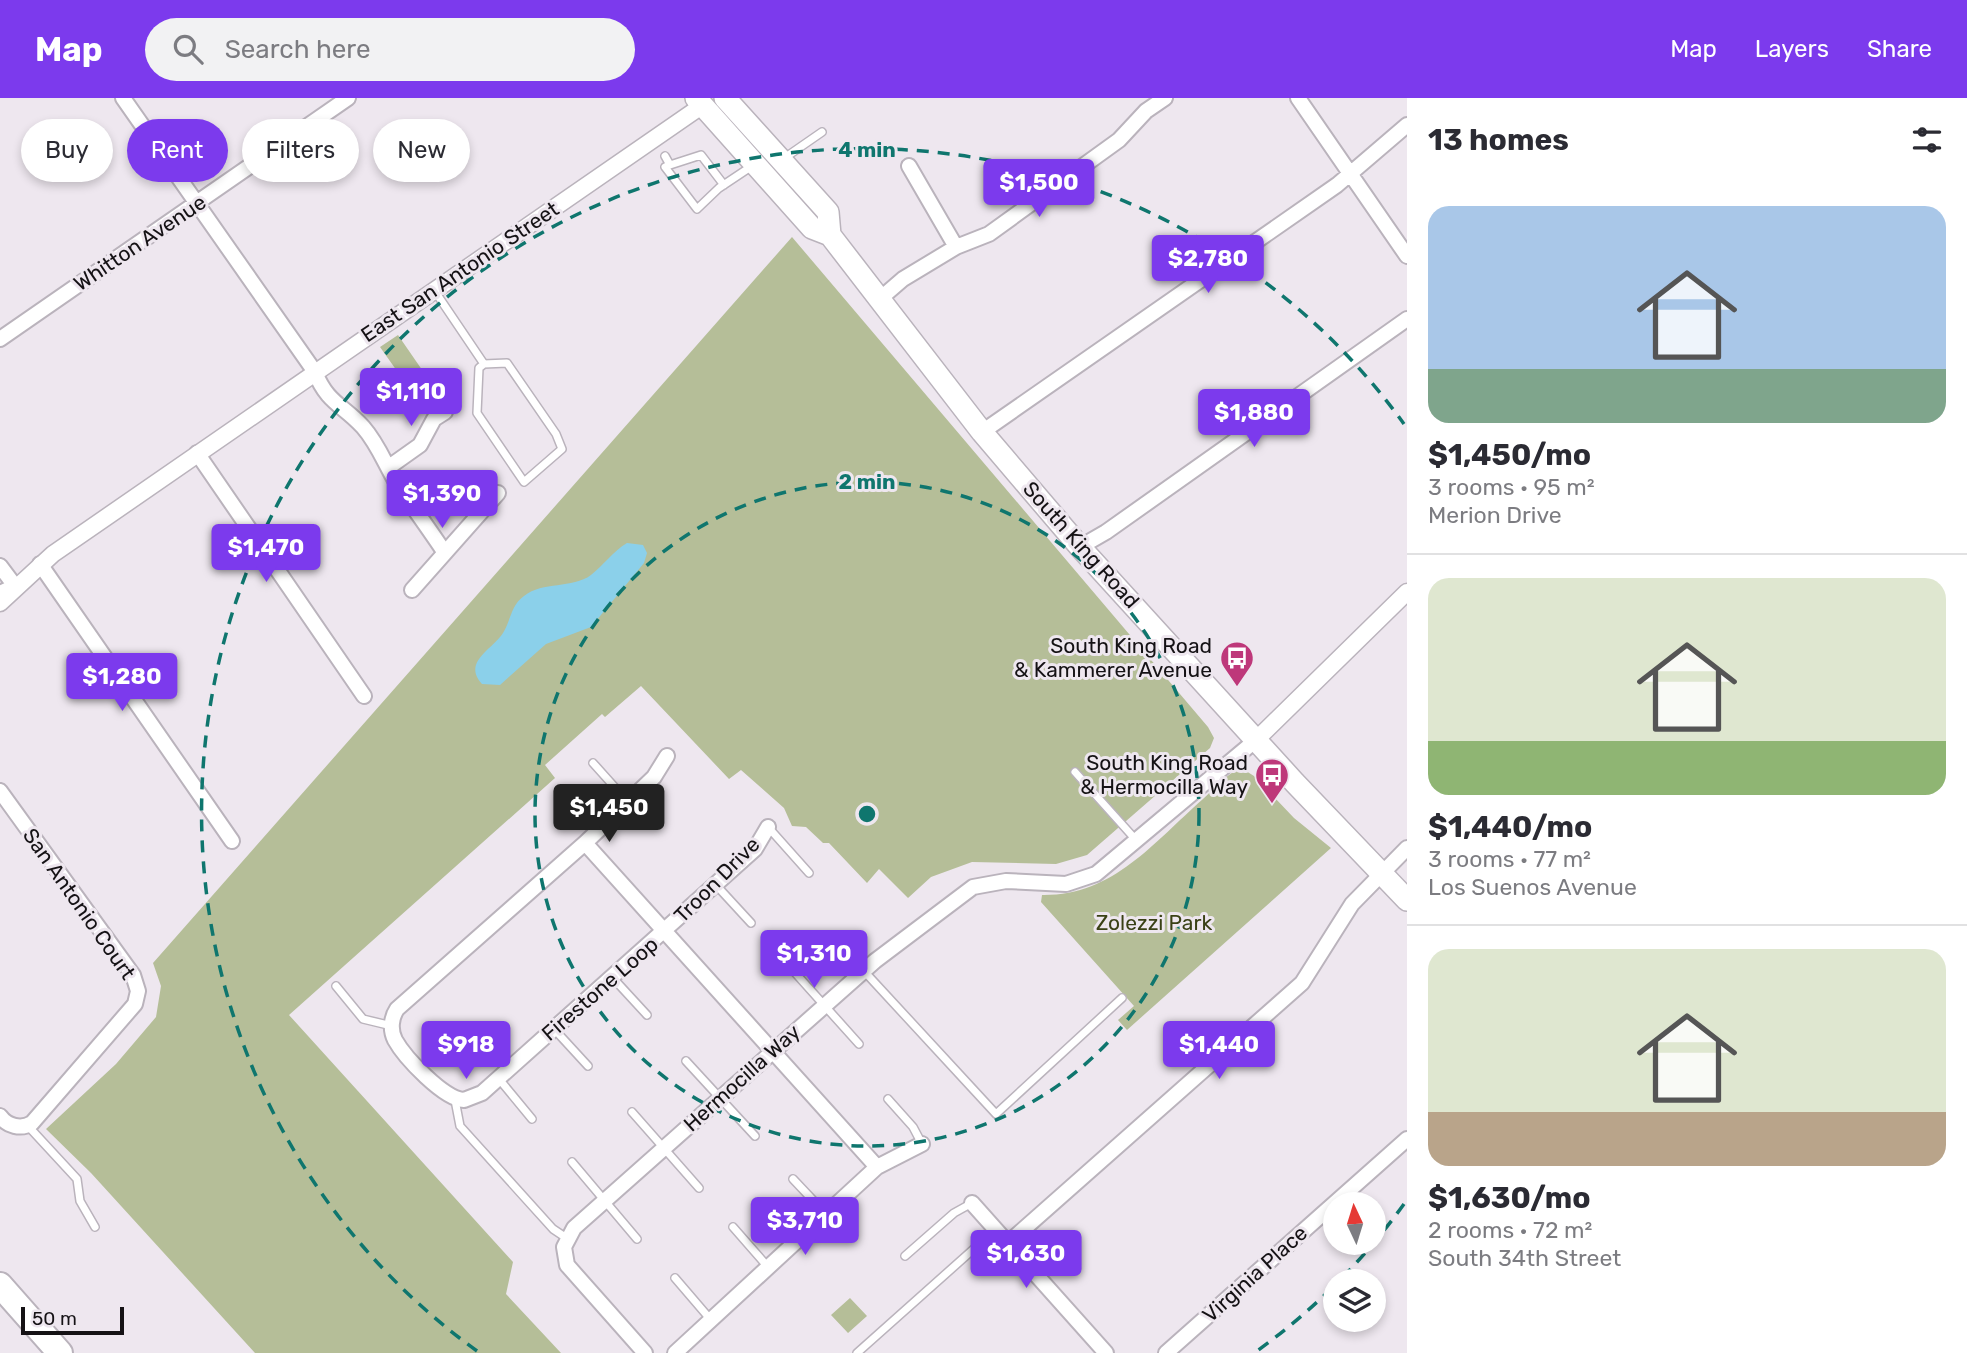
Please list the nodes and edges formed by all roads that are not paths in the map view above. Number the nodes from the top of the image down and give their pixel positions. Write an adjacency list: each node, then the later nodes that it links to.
1 (122, 98): 16 (street)
2 (348, 98): 16 (street, Whitton Avenue)
3 (725, 98): 10 (main road, South King Road)
4 (1165, 98): 18 (street)
5 (1298, 98): 14 (street)
6 (699, 102): 11 (main road, South King Road); 20 (street, East San Antonio Street)
7 (1407, 125): 14 (street)
8 (822, 132): 10 (lane)
9 (665, 156): 12 (lane)
10 (781, 160): 17 (main road, South King Road)
11 (755, 164): 15 (lane); 17 (main road, South King Road)
12 (670, 165): 15 (lane); 15 (lane)
13 (909, 166): 18 (street)
14 (1351, 174): 19 (street); 27 (street)
15 (724, 185)
16 (198, 204): 23 (street, Whitton Avenue); 25 (street)
17 (830, 235): 21 (main road, South King Road)
18 (956, 247): 21 (street)
19 (1407, 256)
20 (434, 290): 24 (lane); 25 (street, East San Antonio Street)
21 (881, 298): 27 (main road, South King Road)
22 (1407, 319): 31 (street)
23 (0, 339)
24 (484, 364): 24 (lane)
25 (314, 372): 28 (street, East San Antonio Street); 29 (street)
26 (445, 412): 29 (street)
27 (982, 432): 31 (main road, South King Road)
28 (197, 453): 33 (street, East San Antonio Street); 39 (street)
29 (389, 467): 32 (street)
30 (498, 494): 32 (street)
31 (1080, 547): 40 (main road, South King Road)
32 (445, 553): 36 (street)
33 (40, 565): 35 (street, East San Antonio Street); 48 (street)
34 (0, 566): 35 (street)
35 (7, 590): 38 (street, East San Antonio Street)
36 (412, 590)
37 (1407, 592): 40 (street)
38 (0, 603)
39 (364, 696)
40 (1256, 740): 47 (street, Hermocilla Way); 52 (main road, South King Road)
41 (667, 756): 45 (street)
42 (593, 762): 45 (lane)
43 (1075, 772): 47 (lane)
44 (0, 791): 77 (street, San Antonio Court)
45 (628, 802): 49 (street)
46 (768, 827): 51 (lane); 53 (street, Troon Drive)
47 (1136, 840): 58 (street, Hermocilla Way)
48 (232, 841)
49 (585, 843): 56 (street); 64 (street)
50 (1407, 848): 52 (street)
51 (810, 873)
52 (1382, 873): 54 (main road, South King Road); 94 (street)
53 (716, 884): 55 (lane); 56 (street, Troon Drive)
54 (1407, 900)
55 (751, 923)
56 (665, 931): 59 (street, Firestone Loop); 67 (street)
57 (789, 966): 62 (lane)
58 (863, 970): 61 (lane); 62 (street, Hermocilla Way)
59 (612, 977): 63 (lane); 65 (street, Firestone Loop)
60 (336, 986): 64 (lane)
61 (1122, 998)
62 (824, 1005): 66 (lane); 67 (street, Hermocilla Way)
63 (647, 1016)
64 (392, 1026): 73 (street)
65 (554, 1029): 69 (lane); 70 (street, Firestone Loop)
66 (859, 1044)
67 (772, 1051): 71 (street, Hermocilla Way); 83 (street)
68 (686, 1061): 71 (lane)
69 (588, 1066)
70 (498, 1078): 73 (street, Firestone Loop); 76 (lane)
71 (720, 1097): 78 (lane); 81 (street, Hermocilla Way)
72 (887, 1099): 80 (lane)
73 (455, 1100): 93 (lane)
74 (632, 1112): 81 (lane)
75 (2, 1119): 77 (street)
76 (532, 1119)
77 (28, 1126): 89 (lane)
78 (755, 1136)
79 (1407, 1139): 105 (street, Virginia Place)
80 (922, 1144): 83 (street)
81 (663, 1148): 85 (lane); 86 (street, Hermocilla Way)
82 (572, 1162): 86 (lane)
83 (877, 1167): 88 (street)
84 (793, 1179): 88 (lane)
85 (699, 1188)
86 (605, 1200): 92 (lane); 93 (street, Hermocilla Way)
87 (972, 1203): 91 (street); 95 (lane)
88 (826, 1214): 96 (street)
89 (95, 1227)
90 (733, 1227): 96 (lane)
91 (996, 1230): 94 (street); 103 (lane)
92 (637, 1238)
93 (568, 1240): 101 (street)
94 (1008, 1243): 104 (street)
95 (905, 1256)
96 (768, 1268): 99 (street)
97 (675, 1278): 99 (lane)
98 (0, 1285): 100 (highway)
99 (711, 1320): 102 (street)
100 (60, 1353)
101 (645, 1353)
102 (675, 1353)
103 (857, 1353)
104 (1106, 1353)
105 (1166, 1353)

